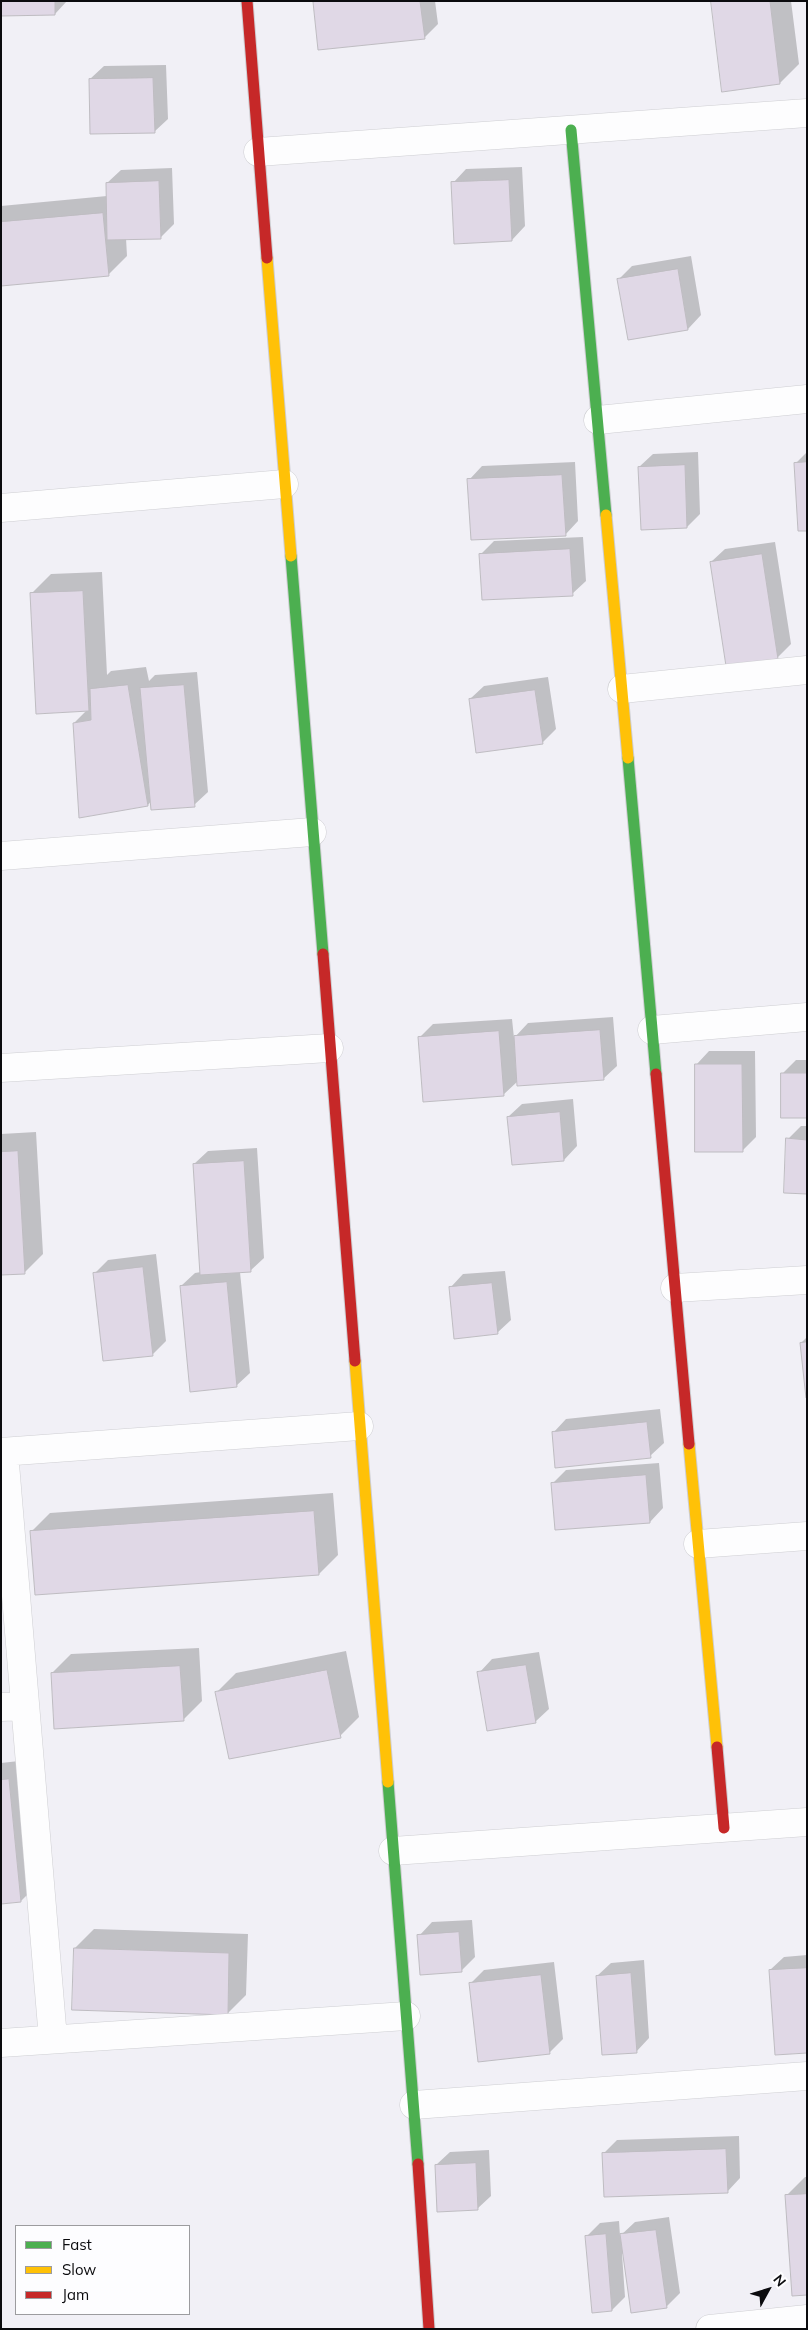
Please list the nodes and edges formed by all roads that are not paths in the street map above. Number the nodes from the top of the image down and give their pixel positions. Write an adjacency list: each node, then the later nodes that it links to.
1 (247, 1): 4 (street)
2 (807, 113): 3 (street)
3 (571, 130): 4 (street); 6 (street)
4 (258, 152): 7 (street)
5 (807, 399): 6 (street)
6 (598, 420): 10 (street)
7 (284, 484): 8 (street); 11 (street)
8 (1, 508)
9 (807, 670): 10 (street)
10 (622, 689): 14 (street)
11 (312, 832): 12 (street); 15 (street)
12 (1, 856)
13 (807, 1017): 14 (street)
14 (652, 1030): 18 (street)
15 (329, 1048): 16 (street); 19 (street)
16 (1, 1068)
17 (807, 1280): 18 (street)
18 (675, 1288): 22 (street)
19 (359, 1426): 20 (street); 26 (street)
20 (2, 1452): 23 (street)
21 (807, 1536): 22 (street)
22 (698, 1544): 25 (street)
23 (13, 1706): 28 (street)
24 (807, 1822): 25 (street)
25 (724, 1828): 26 (street)
26 (393, 1851): 27 (street)
27 (406, 2016): 28 (street); 31 (street)
28 (53, 2039): 29 (street)
29 (1, 2043)
30 (807, 2076): 31 (street)
31 (414, 2105): 33 (street)
32 (807, 2319): 34 (street)
33 (429, 2329)
34 (710, 2329)

